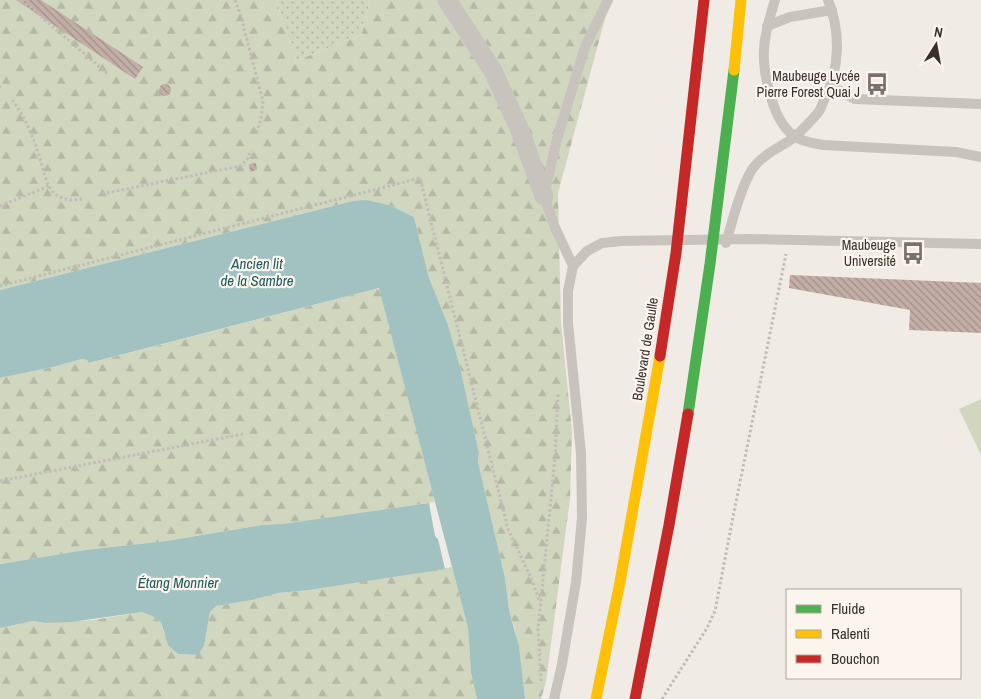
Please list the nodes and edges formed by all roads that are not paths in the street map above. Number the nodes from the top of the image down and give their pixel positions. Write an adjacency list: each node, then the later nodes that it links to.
1 (447, 0): 12 (street)
2 (608, 0): 12 (lane)
3 (704, 0): 17 (main road, Boulevard de Gaulle)
4 (741, 0): 14 (main road)
5 (775, 0): 7 (lane)
6 (830, 5): 7 (lane); 8 (lane)
7 (766, 26): 10 (lane)
8 (831, 86): 9 (lane); 10 (lane)
9 (981, 104)
10 (795, 136): 11 (lane); 14 (lane)
11 (981, 158)
12 (544, 196): 15 (lane)
13 (981, 244): 15 (lane)
14 (720, 252): 18 (main road)
15 (573, 266): 16 (lane)
16 (554, 699)
17 (596, 699)
18 (635, 699)

